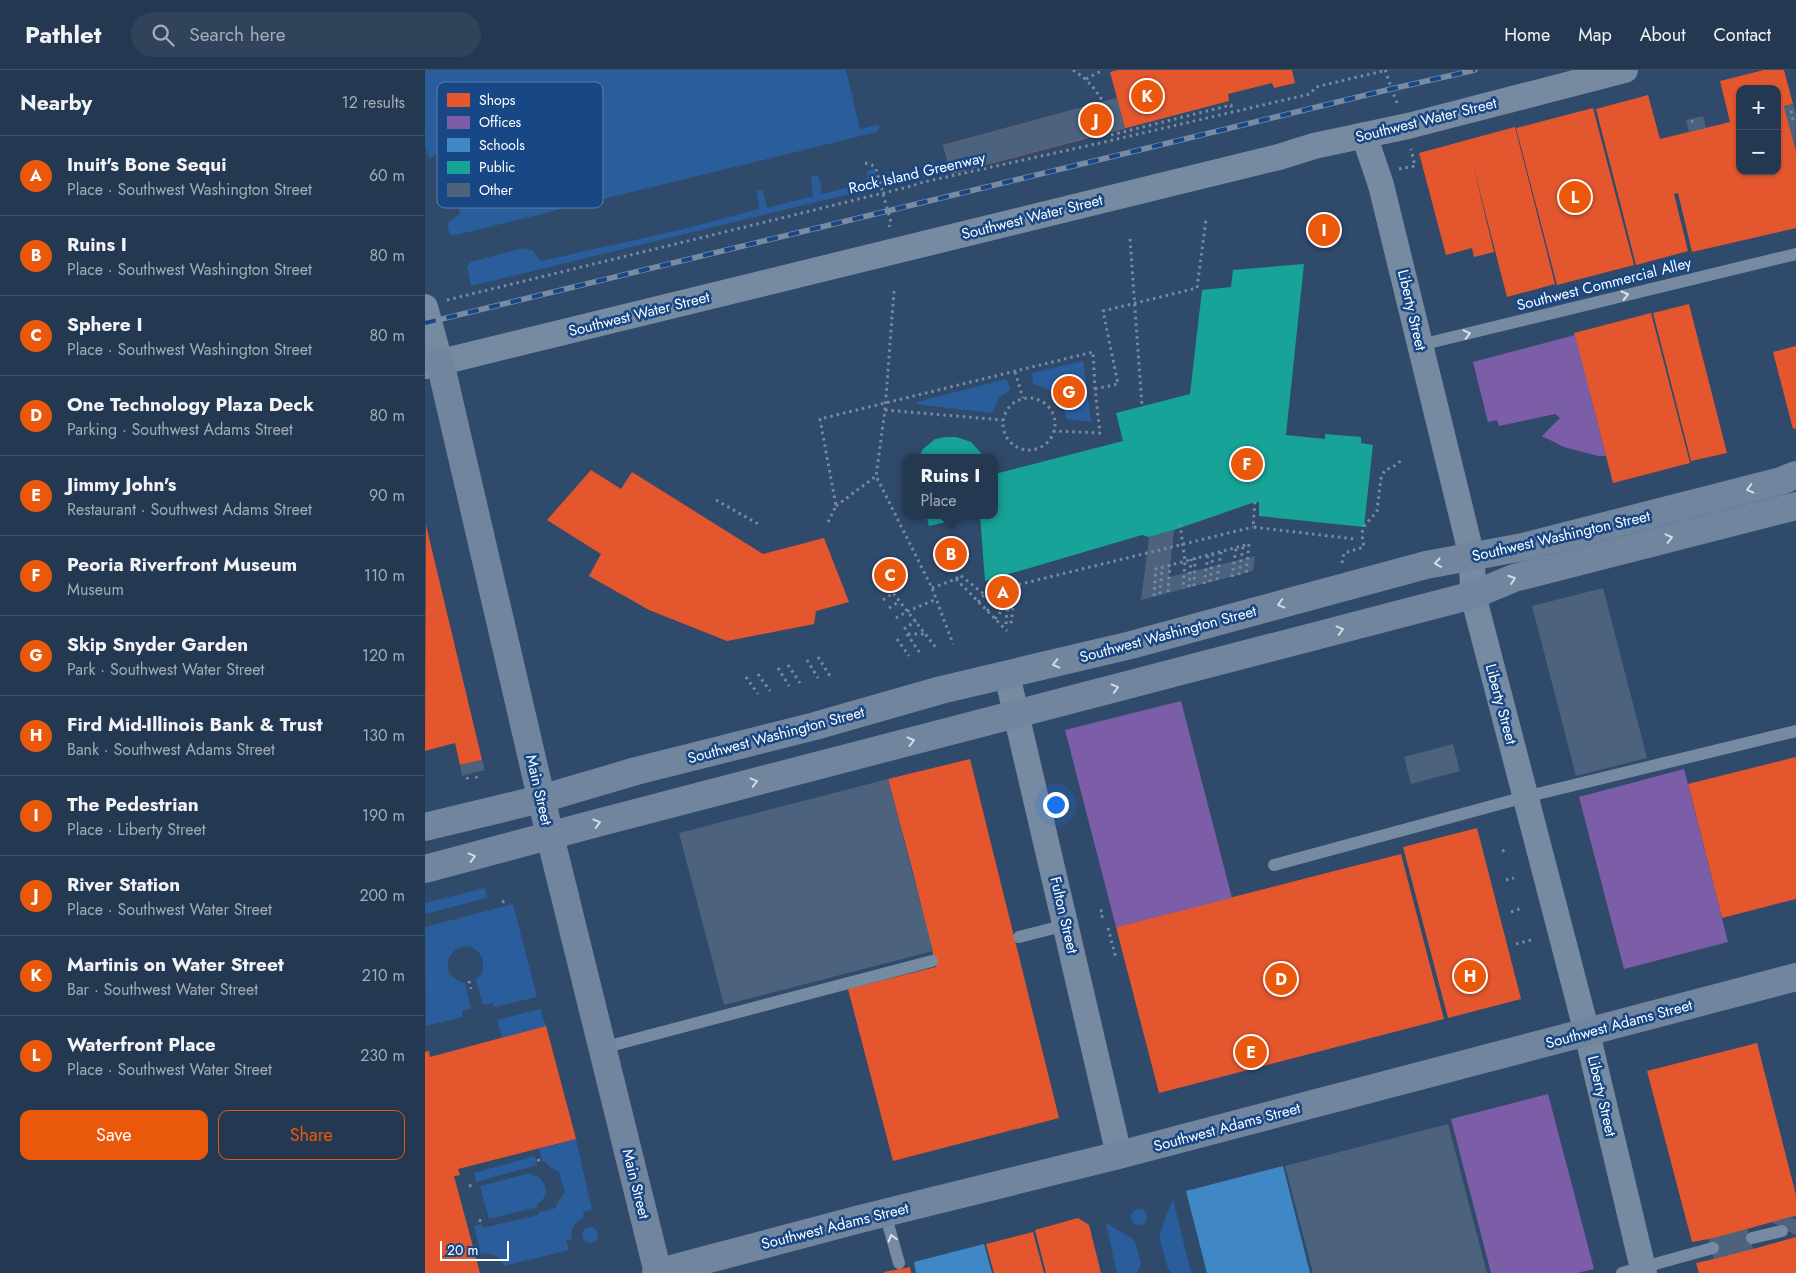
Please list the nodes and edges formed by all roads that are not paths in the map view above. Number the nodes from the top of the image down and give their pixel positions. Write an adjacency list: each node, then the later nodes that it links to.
1 (1625, 70): 2 (street, Southwest Water Street)
2 (1364, 135): 5 (street, Liberty Street); 6 (street, Southwest Water Street)
3 (1796, 254): 5 (lane, Southwest Commercial Alley, one-way to 3)
4 (425, 307): 6 (street, Main Street)
5 (1420, 345): 9 (street, Liberty Street)
6 (432, 364): 15 (street, Main Street)
7 (1796, 475): 9 (street, Southwest Washington Street, one-way to 9)
8 (1796, 506): 10 (street, Southwest Washington Street, one-way to 8)
9 (1472, 557): 10 (street, Liberty Street); 11 (street, Southwest Washington Street, one-way to 11)
10 (1473, 595): 12 (street, Southwest Washington Street, one-way to 10); 14 (street, Liberty Street)
11 (1007, 675): 12 (street, Fulton Street); 15 (street, Southwest Washington Street)
12 (1017, 714): 17 (street, Southwest Washington Street, one-way to 12); 20 (street, Fulton Street)
13 (1796, 731): 14 (lane)
14 (1525, 797): 18 (lane); 24 (street, Liberty Street)
15 (541, 799): 16 (street, Southwest Washington Street); 17 (street, Main Street)
16 (425, 827)
17 (550, 836): 19 (street, Southwest Washington Street, one-way to 17); 25 (street, Main Street)
18 (1274, 865)
19 (425, 869)
20 (1066, 925): 21 (lane); 26 (street, Fulton Street)
21 (1019, 937)
22 (932, 960): 25 (lane)
23 (1796, 977): 24 (street, Southwest Adams Street)
24 (1587, 1033): 26 (street, Southwest Adams Street); 32 (street, Liberty Street)
25 (602, 1048): 33 (street, Main Street)
26 (1119, 1155): 27 (street, Southwest Adams Street)
27 (885, 1213): 31 (lane, one-way to 27); 33 (street, Southwest Adams Street)
28 (1782, 1230): 29 (lane)
29 (1752, 1238)
30 (1713, 1248): 32 (lane)
31 (899, 1263)
32 (1636, 1271)
33 (657, 1273)

